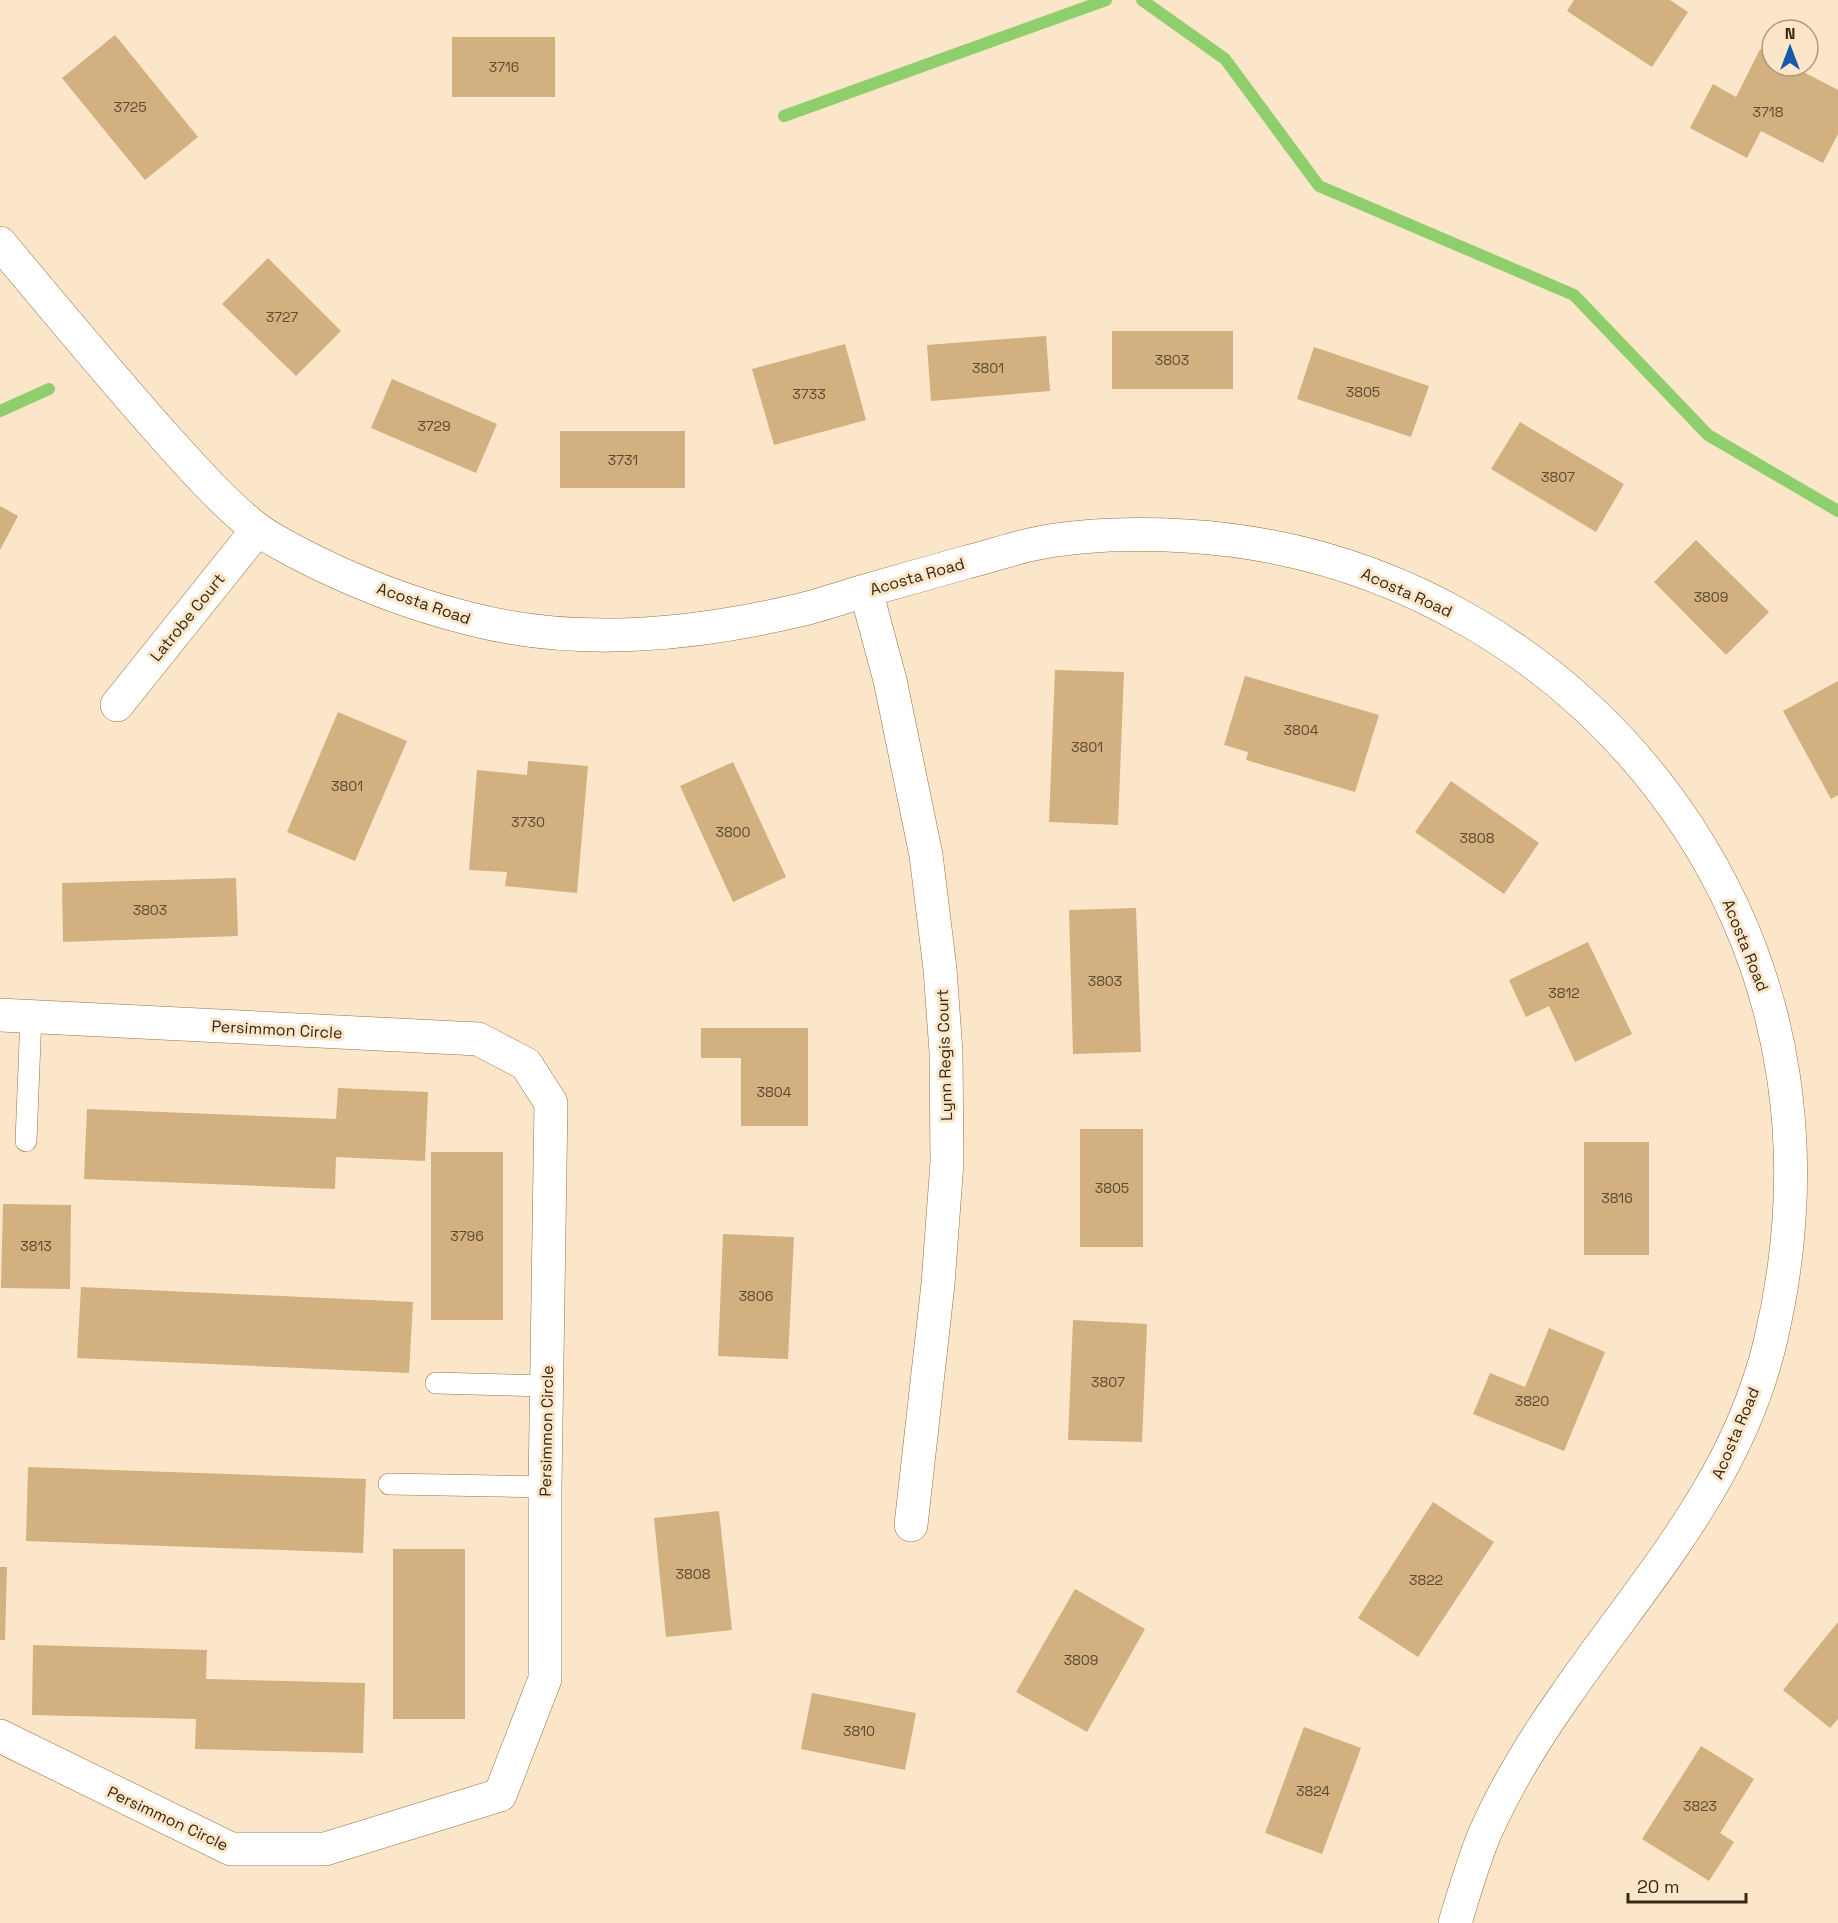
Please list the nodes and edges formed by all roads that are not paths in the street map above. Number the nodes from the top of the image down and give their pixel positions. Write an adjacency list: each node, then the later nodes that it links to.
1 (0, 243): 2 (street, Acosta Road)
2 (257, 530): 3 (street, Acosta Road); 4 (street, Latrobe Court)
3 (866, 591): 11 (street, Lynn Regis Court); 13 (street, Acosta Road)
4 (117, 705)
5 (15, 1016): 6 (lane); 8 (street, Persimmon Circle)
6 (26, 1141)
7 (436, 1383): 8 (lane)
8 (547, 1386): 10 (street, Persimmon Circle)
9 (389, 1484): 10 (lane)
10 (545, 1487): 12 (street, Persimmon Circle)
11 (911, 1525)
12 (0, 1736)
13 (1455, 1923)

